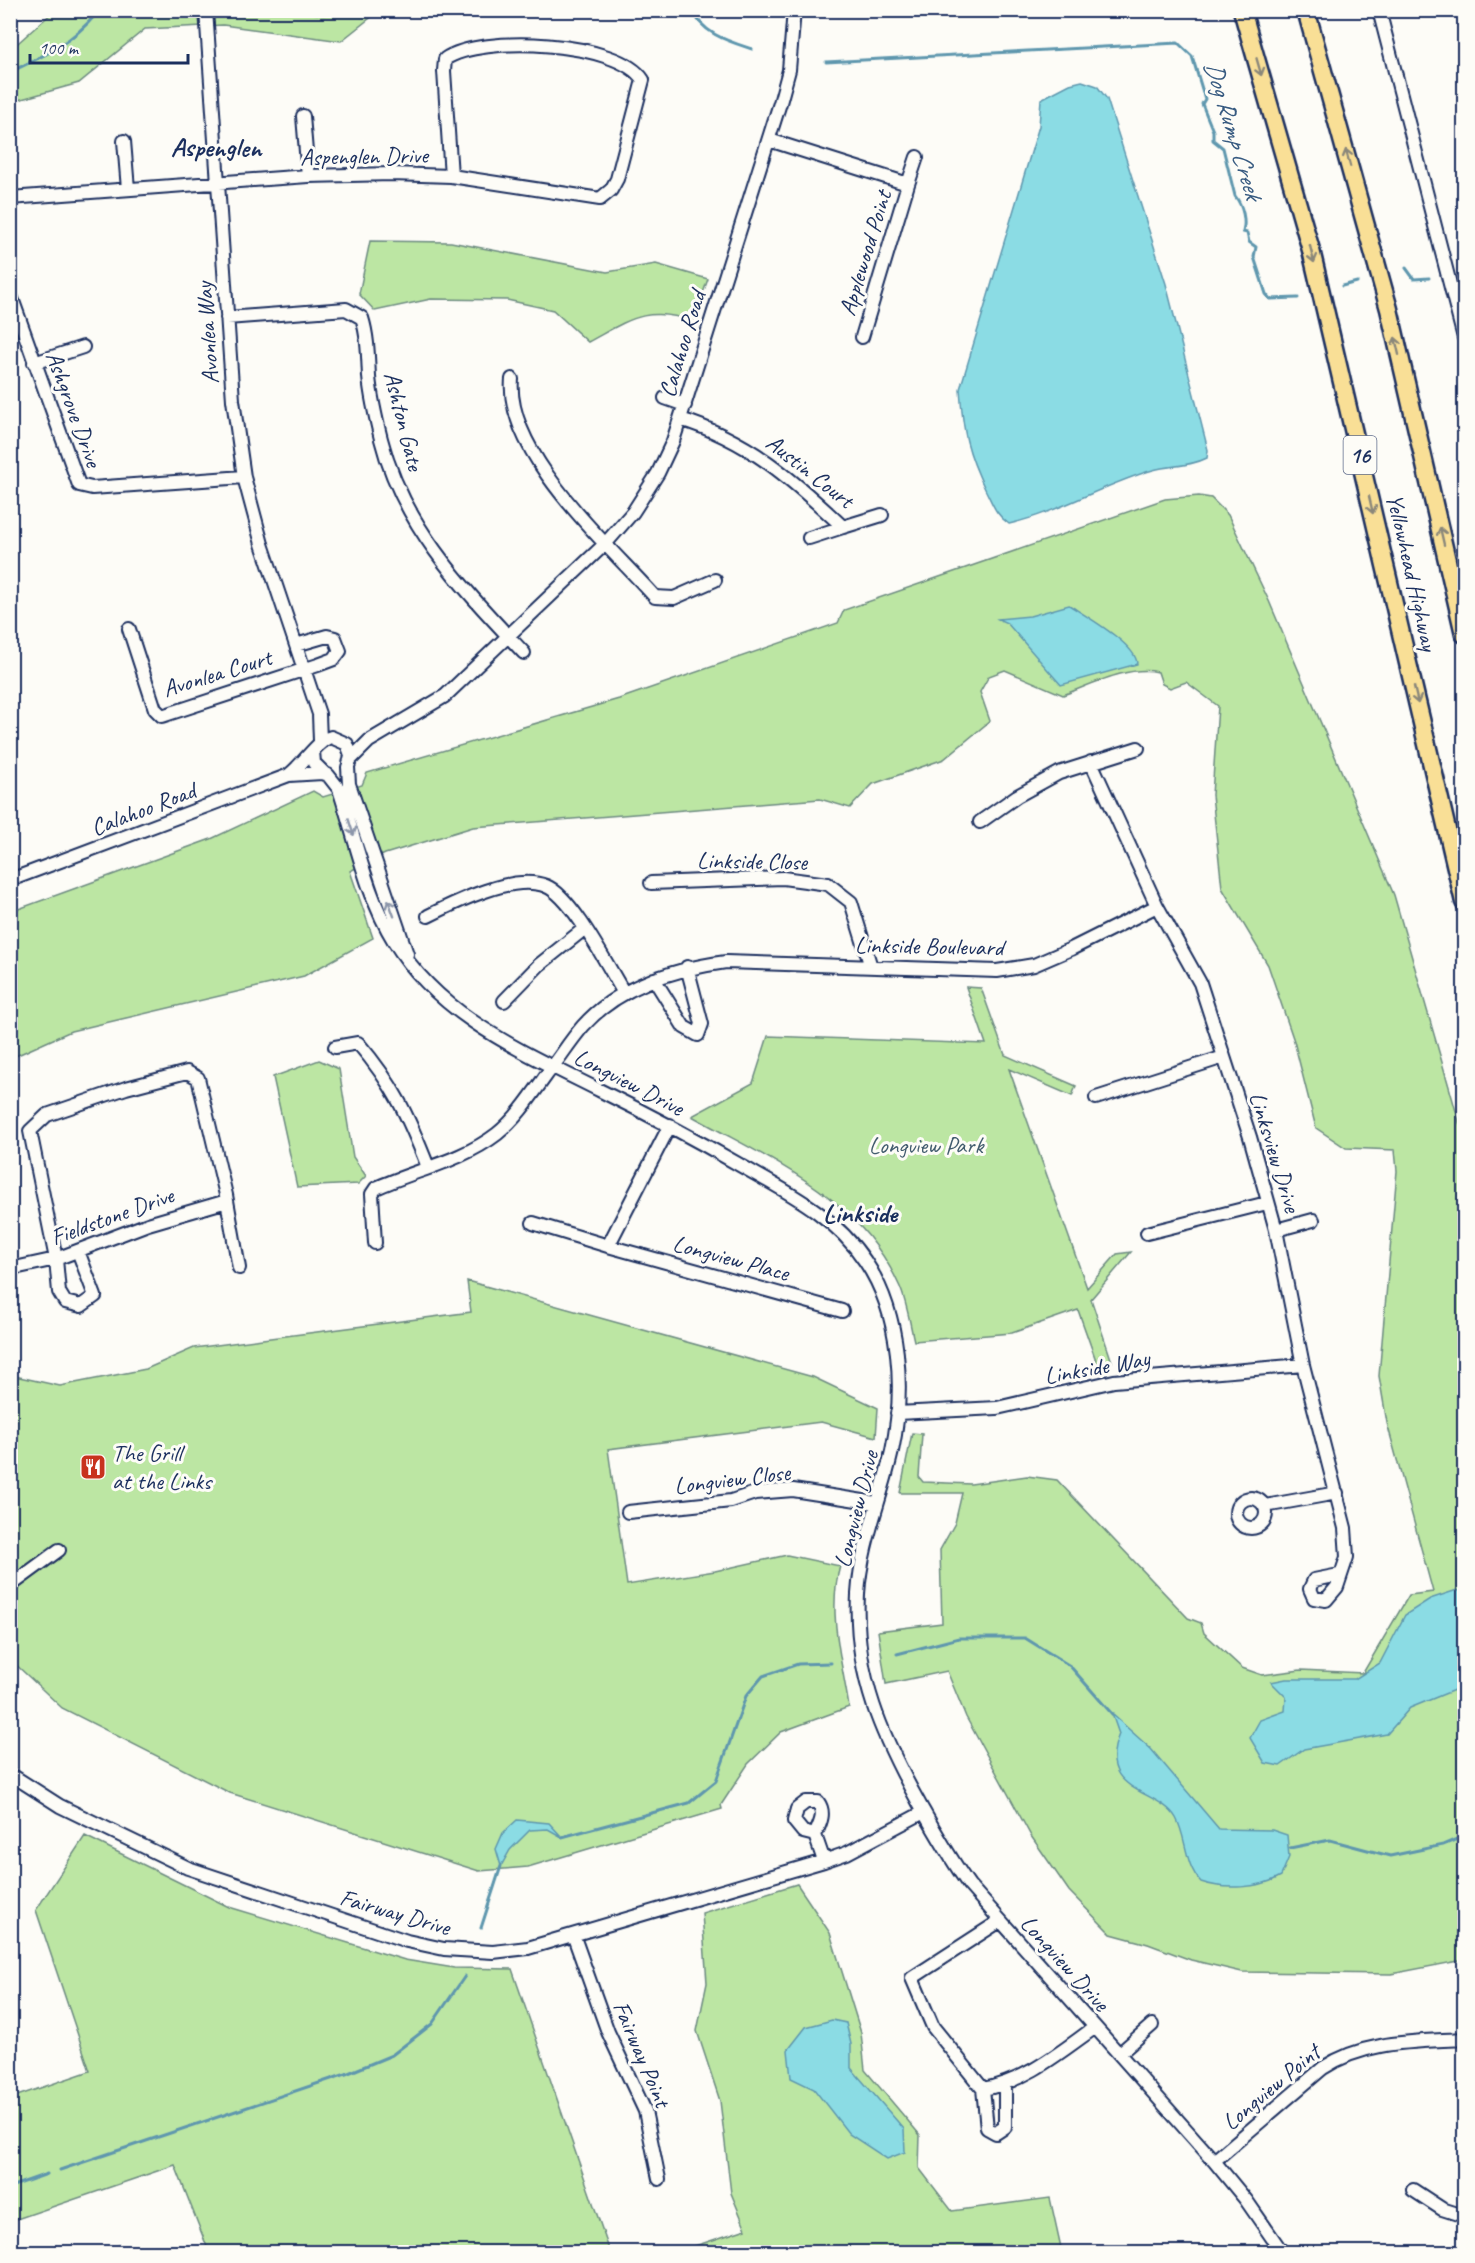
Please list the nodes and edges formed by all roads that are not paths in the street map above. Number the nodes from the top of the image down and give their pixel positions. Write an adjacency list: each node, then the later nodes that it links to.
1 (206, 10): 12 (street, Avonlea Way)
2 (794, 10): 7 (street, Calahoo Road)
3 (1242, 10): 50 (highway, Yellowhead Highway / 16, one-way to 50)
4 (1306, 10): 33 (highway, Yellowhead Highway, one-way to 4)
5 (1379, 10): 19 (street)
6 (303, 116): 10 (street)
7 (769, 140): 13 (street, Applewood Point); 24 (street, Calahoo Road)
8 (124, 141): 14 (street)
9 (917, 158): 13 (street)
10 (308, 176): 11 (street, Aspenglen Drive); 12 (street, Aspenglen Drive)
11 (452, 176): 11 (street, Aspenglen Drive)
12 (217, 183): 14 (street, Aspenglen Drive); 17 (street, Avonlea Way)
13 (908, 184): 18 (street, Applewood Point)
14 (128, 189): 15 (street, Aspenglen Drive)
15 (10, 198)
16 (10, 293): 21 (street, Ashgrove Drive)
17 (227, 318): 26 (street, Avonlea Way); 34 (street, Ashton Gate)
18 (861, 337)
19 (1464, 338)
20 (83, 347): 21 (street)
21 (34, 363): 26 (street, Ashgrove Drive)
22 (512, 379): 30 (street)
23 (665, 398): 24 (street)
24 (685, 405): 25 (street, Calahoo Road)
25 (680, 419): 28 (street, Austin Court); 30 (street, Calahoo Road)
26 (244, 477): 35 (street, Avonlea Way)
27 (882, 515): 28 (street, Austin Court)
28 (843, 527): 29 (street)
29 (809, 538)
30 (606, 543): 31 (street); 34 (street, Calahoo Road)
31 (715, 580)
32 (129, 629): 37 (street, Avonlea Court)
33 (1464, 634)
34 (508, 636): 36 (street); 40 (street, Calahoo Road)
35 (296, 645): 37 (street, Avonlea Way); 37 (street)
36 (524, 653)
37 (304, 668): 38 (street, Avonlea Way)
38 (320, 714): 39 (street, Avonlea Way); 41 (street, Avonlea Way)
39 (340, 739): 40 (street); 41 (street); 44 (street)
40 (369, 741): 44 (street, Calahoo Road)
41 (317, 746): 45 (street); 46 (street, Calahoo Road)
42 (1138, 748): 43 (street)
43 (1091, 762): 47 (street); 51 (street, Linksview Drive)
44 (350, 763): 45 (street); 54 (street, Longview Drive, one-way to 44)
45 (325, 774): 46 (street, Calahoo Road); 54 (street, Longview Drive, one-way to 54)
46 (289, 775): 48 (street, Calahoo Road)
47 (980, 822)
48 (10, 880)
49 (651, 883): 56 (street, Linkside Close)
50 (1464, 902)
51 (1157, 906): 56 (street, Linkside Boulevard); 61 (street, Linksview Drive)
52 (428, 916): 53 (street)
53 (584, 929): 58 (street); 59 (street)
54 (411, 963): 62 (street, Longview Drive)
55 (687, 967): 56 (street, Linkside Boulevard); 57 (street, Linkside Boulevard); 57 (street)
56 (870, 967)
57 (654, 980): 58 (street, Linkside Boulevard)
58 (624, 993): 62 (street, Linkside Boulevard)
59 (504, 1001)
60 (335, 1047): 65 (street)
61 (1224, 1057): 63 (street); 67 (street, Linksview Drive)
62 (553, 1067): 64 (street, Longview Drive); 65 (street, Linkside Boulevard)
63 (1096, 1098)
64 (670, 1125): 73 (street); 80 (street, Longview Drive)
65 (428, 1167): 72 (street, Linkside Boulevard)
66 (227, 1201): 74 (street, Fieldstone Drive); 75 (street); 76 (street)
67 (1267, 1203): 70 (street, Linksview Drive); 71 (street)
68 (1313, 1220): 70 (street)
69 (533, 1222): 73 (street, Longview Place)
70 (1276, 1230): 79 (street, Linksview Drive)
71 (1147, 1233)
72 (375, 1243)
73 (608, 1246): 78 (street, Longview Place)
74 (78, 1251): 75 (street, Fieldstone Drive); 75 (street)
75 (56, 1259): 77 (street, Fieldstone Drive)
76 (239, 1268)
77 (10, 1269)
78 (842, 1311)
79 (1303, 1365): 80 (street, Linkside Way); 81 (street, Linksview Drive)
80 (897, 1413): 82 (street, Longview Drive)
81 (1337, 1493): 83 (street); 86 (street, Linksview Drive)
82 (876, 1503): 84 (street, Longview Close); 89 (street, Longview Drive)
83 (1265, 1506)
84 (628, 1512)
85 (59, 1550): 87 (street)
86 (1339, 1575)
87 (10, 1586)
88 (10, 1774): 93 (street, Fairway Drive)
89 (924, 1812): 91 (street, Fairway Drive); 92 (street, Longview Drive)
90 (815, 1835): 91 (street)
91 (824, 1861): 93 (street, Fairway Drive)
92 (1000, 1922): 95 (street, Longview Drive); 99 (street)
93 (575, 1942): 101 (street, Fairway Point)
94 (1152, 2025): 97 (street)
95 (1094, 2028): 97 (street, Longview Drive); 98 (street)
96 (1464, 2039): 100 (street, Longview Point)
97 (1119, 2054): 100 (street, Longview Drive)
98 (1005, 2085): 99 (street); 99 (street)
99 (983, 2090)
100 (1215, 2161): 106 (street, Longview Drive)
101 (660, 2179)
102 (1413, 2190): 103 (street)
103 (1464, 2216)
104 (121, 2253): 105 (street)
105 (127, 2253)
106 (1282, 2253)

